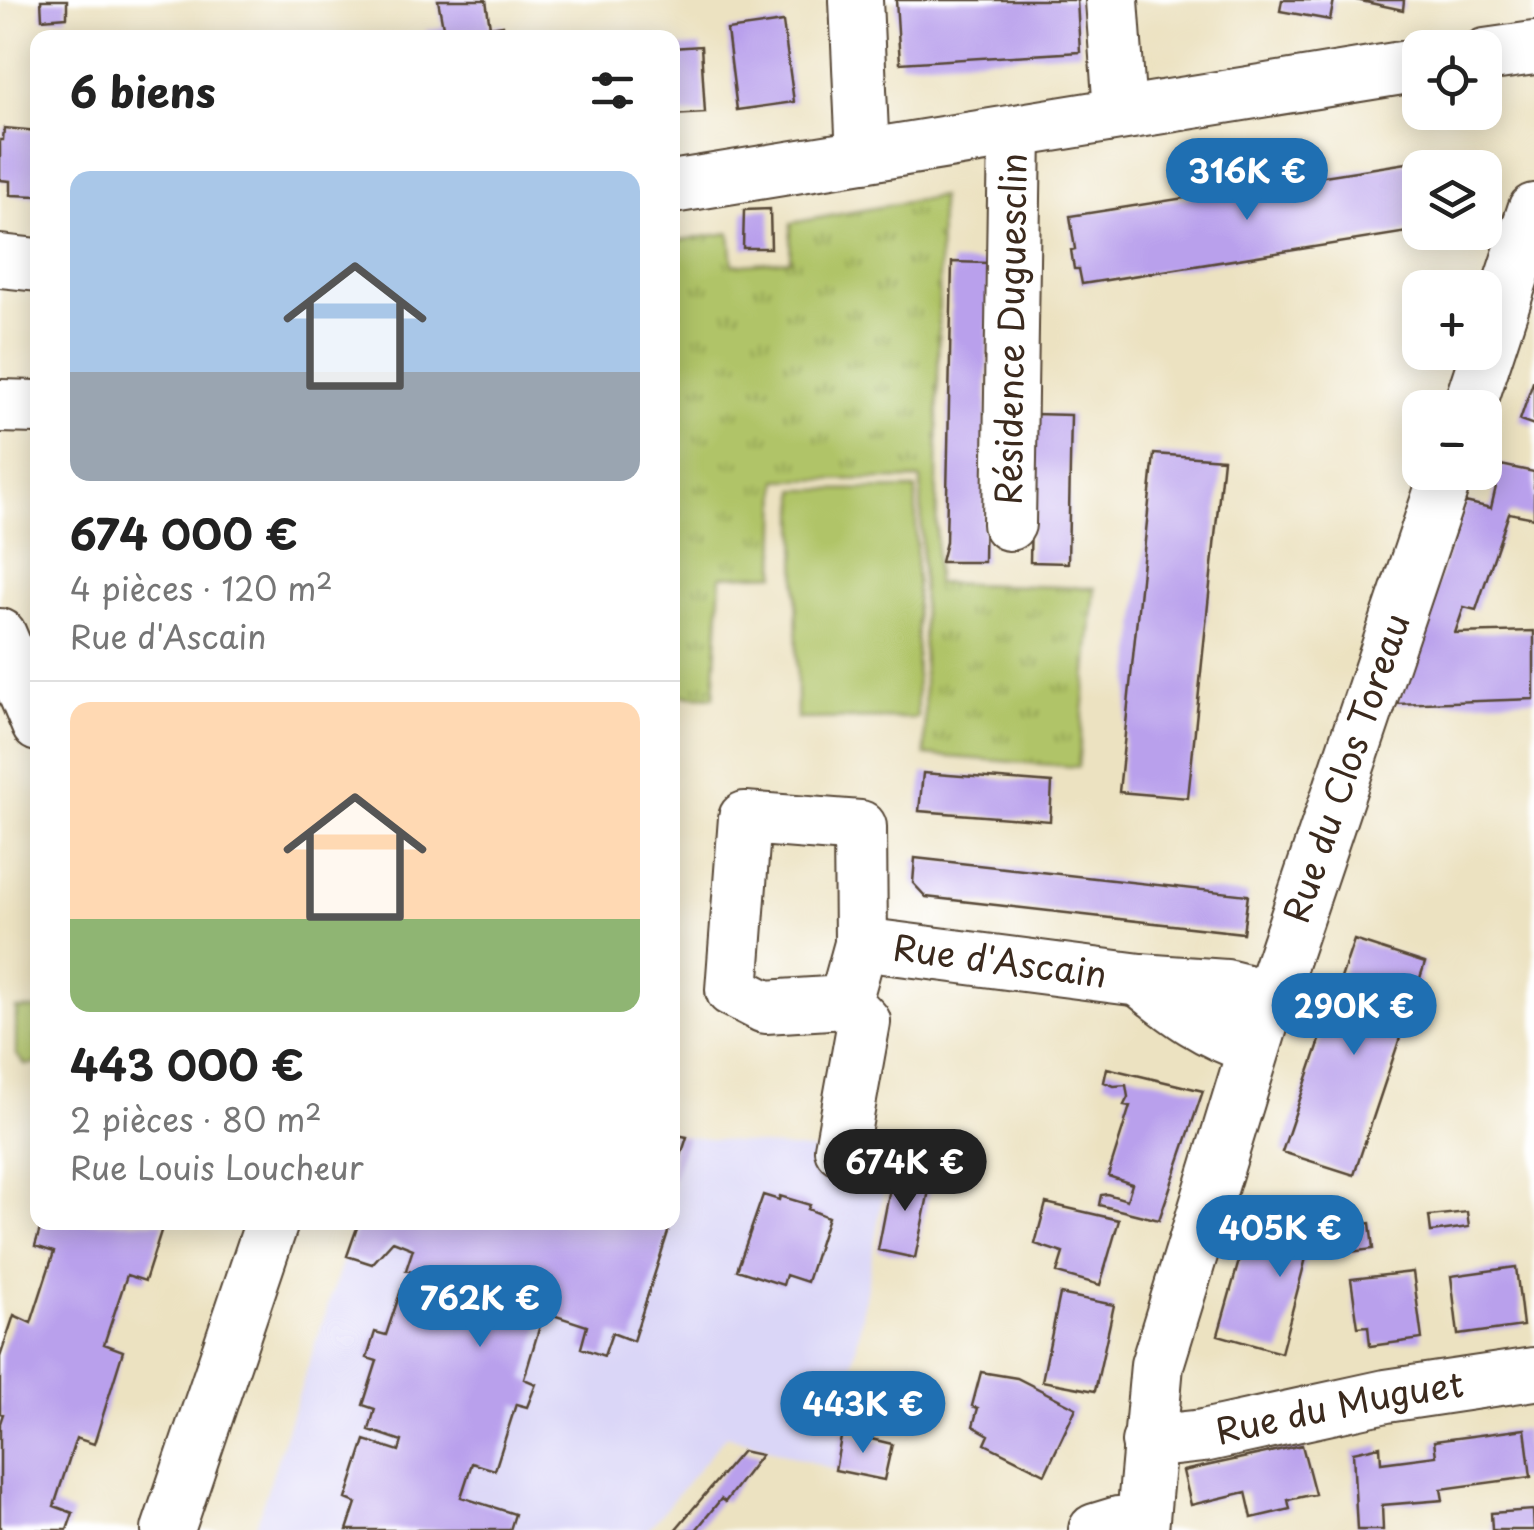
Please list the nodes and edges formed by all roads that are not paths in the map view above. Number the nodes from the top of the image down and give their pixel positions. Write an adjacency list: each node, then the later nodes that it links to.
1 (856, 0): 8 (street)
2 (1112, 0): 6 (street)
3 (1534, 48): 4 (street)
4 (1502, 53)
5 (1402, 69): 6 (street)
6 (1120, 112): 7 (street)
7 (1015, 132): 8 (street); 17 (street, Résidence Duguesclin)
8 (863, 156): 9 (street)
9 (680, 186)
10 (1534, 210): 13 (street)
11 (0, 261): 12 (street)
12 (30, 264)
13 (1475, 390)
14 (0, 406): 15 (street)
15 (30, 407)
16 (1441, 490): 22 (street, Rue du Clos Toreau)
17 (1009, 524)
18 (0, 636): 19 (street)
19 (30, 706)
20 (861, 944): 21 (street, Rue d'Ascain); 23 (street, Rue d'Ascain); 23 (street, Rue d'Ascain)
21 (1140, 980): 22 (street, Rue d'Ascain); 24 (street, Rue d'Ascain)
22 (1270, 998): 24 (street, Rue du Clos Toreau)
23 (846, 1002): 25 (street)
24 (1254, 1048): 28 (street, Rue du Clos Toreau)
25 (841, 1149)
26 (269, 1230): 30 (street)
27 (1534, 1374): 28 (street, Rue du Muguet)
28 (1148, 1442): 29 (street, Rue du Clos Toreau)
29 (1126, 1528)
30 (168, 1530)

